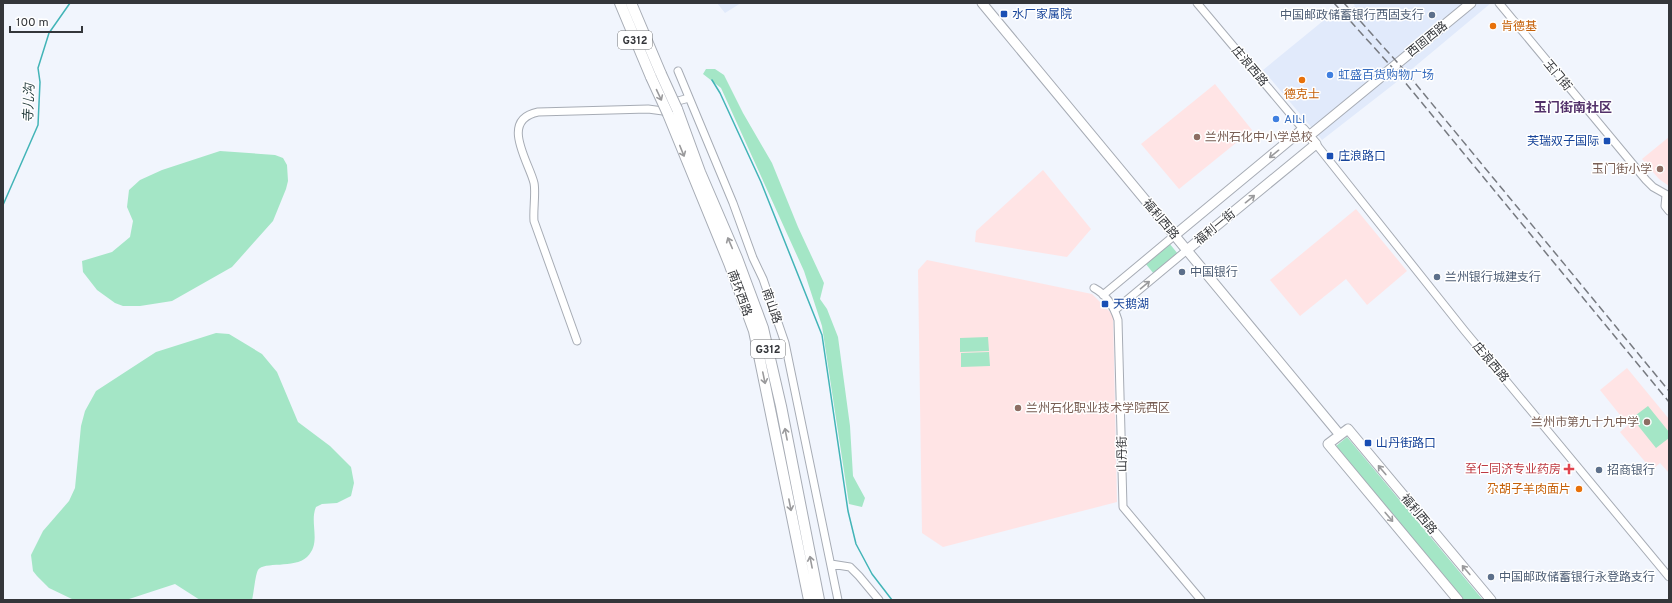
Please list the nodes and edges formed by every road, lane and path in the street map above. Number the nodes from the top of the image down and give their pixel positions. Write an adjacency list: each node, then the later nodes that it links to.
1 (620, 3): 9 (highway, 南环西路 / G312, one-way to 9, bridge)
2 (631, 3): 9 (highway, 南环西路 / G312, bridge)
3 (982, 3): 14 (main road, 福利西路)
4 (1197, 3): 10 (street, 庄浪西路)
5 (1471, 3): 10 (main road, 西固西路)
6 (1499, 3): 12 (street, 玉门街)
7 (678, 71): 8 (street, 南山路)
8 (687, 95): 19 (street); 21 (street, 南山路)
9 (673, 112): 23 (highway, 南环西路 / G312, one-way to 23); 24 (highway, 南环西路 / G312, one-way to 9)
10 (1306, 133): 11 (main road); 14 (main road, 福利一街, one-way to 14)
11 (1316, 144): 15 (main road, 福利一街, one-way to 11); 22 (street, 庄浪西路)
12 (1668, 195): 13 (street)
13 (1669, 211)
14 (1174, 235): 15 (main road, 福利西路); 17 (street, 福利一街)
15 (1187, 250): 18 (street, 福利一街, one-way to 15); 20 (main road, 福利西路)
16 (1094, 288): 17 (street, 山丹街)
17 (1103, 295): 18 (street, 山丹街)
18 (1115, 310): 27 (street, 山丹街)
19 (577, 340)
20 (1344, 432): 28 (main road, one-way to 28); 29 (main road, 福利西路, one-way to 20)
21 (831, 564): 25 (street, 南山路); 26 (street)
22 (1669, 577)
23 (809, 600)
24 (819, 600)
25 (838, 600)
26 (879, 600)
27 (1201, 600)
28 (1458, 600)
29 (1490, 600)

